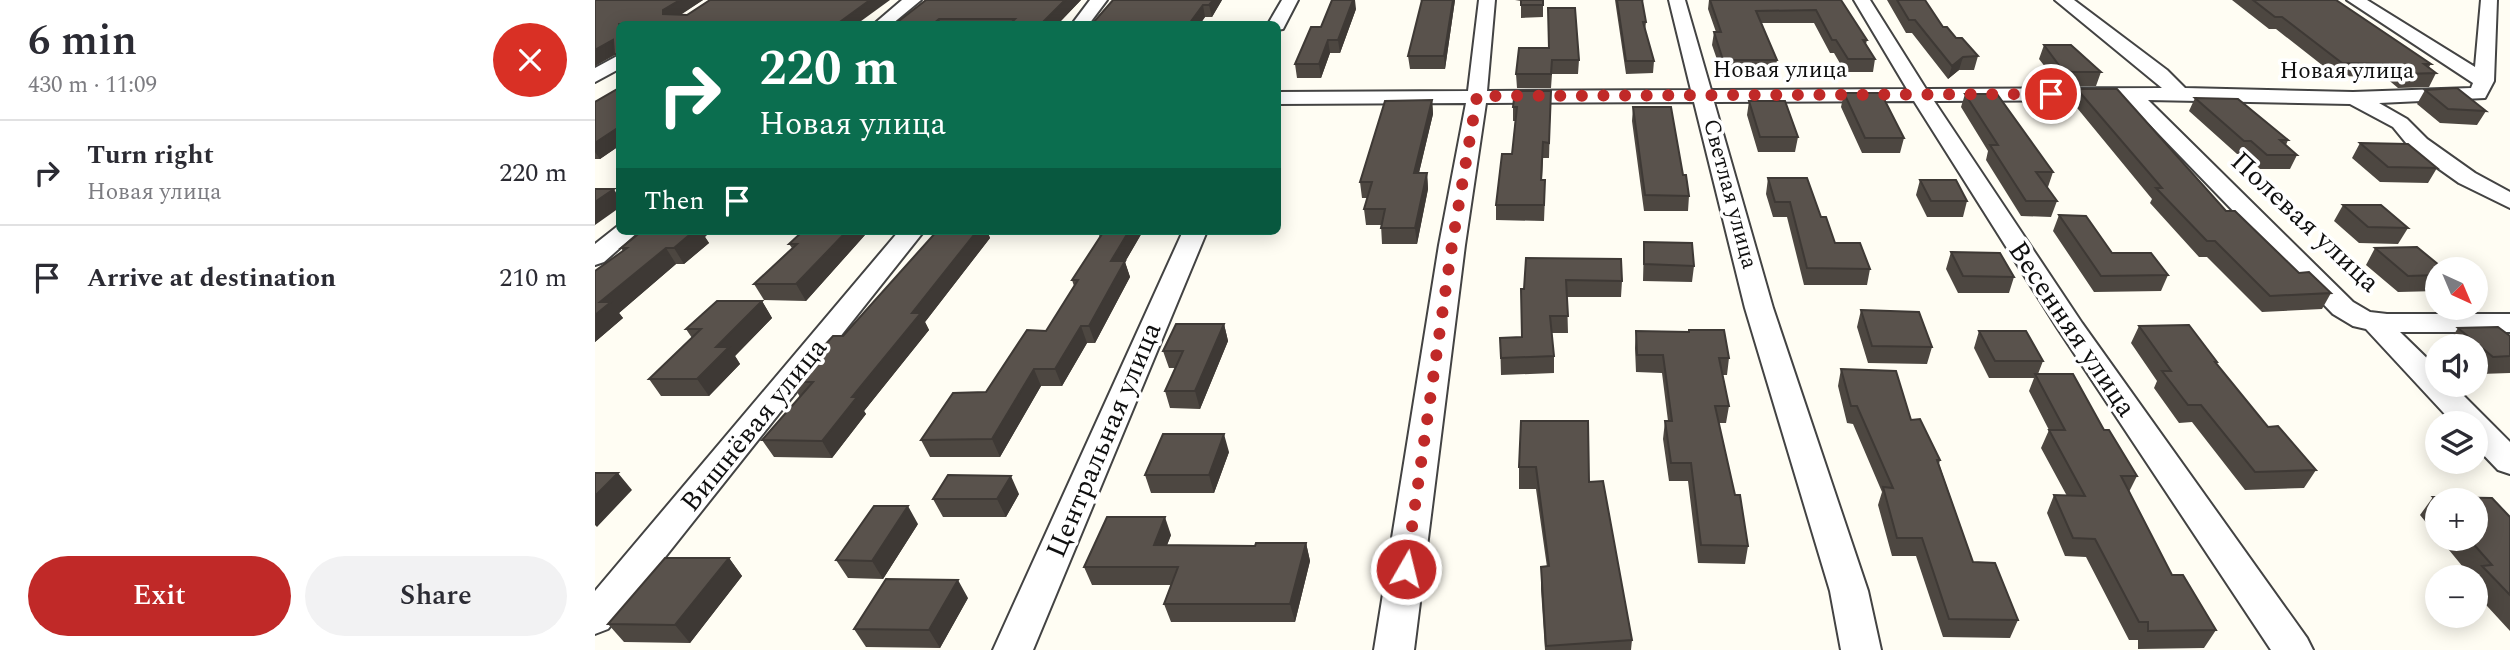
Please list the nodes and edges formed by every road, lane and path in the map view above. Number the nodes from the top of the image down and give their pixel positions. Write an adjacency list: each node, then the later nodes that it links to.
1 (913, 0): 10 (street)
2 (1099, 0): 11 (street)
3 (1290, 0): 12 (street)
4 (1487, 0): 21 (street)
5 (1677, 0): 20 (street, Светлая улица)
6 (1862, 0): 17 (street, Весенняя улица)
7 (2063, 0): 19 (street)
8 (2355, 0): 15 (street)
9 (2489, 0): 15 (street)
10 (886, 21)
11 (1082, 21)
12 (1279, 21)
13 (616, 65): 14 (street)
14 (606, 80): 16 (street)
15 (2484, 81): 22 (street, Новая улица)
16 (595, 93)
17 (1918, 94): 18 (street, Новая улица); 20 (street, Новая улица); 38 (street, Весенняя улица)
18 (2131, 94): 19 (street, Новая улица); 29 (street, Полевая улица)
19 (2179, 94): 22 (street, Новая улица)
20 (1703, 95): 21 (street, Новая улица); 37 (street, Светлая улица)
21 (1477, 96): 23 (street, Новая улица); 36 (street)
22 (2353, 97): 24 (street)
23 (1281, 98)
24 (2510, 201)
25 (622, 235): 28 (street)
26 (909, 235): 34 (street, Вишнёвая улица)
27 (1193, 235): 35 (street, Центральная улица)
28 (595, 257)
29 (2374, 321): 30 (street, Полевая улица); 31 (street)
30 (2510, 323)
31 (2461, 411)
32 (2488, 439): 33 (street)
33 (2510, 462)
34 (595, 618)
35 (1013, 650)
36 (1394, 650)
37 (1861, 650)
38 (2293, 650)

